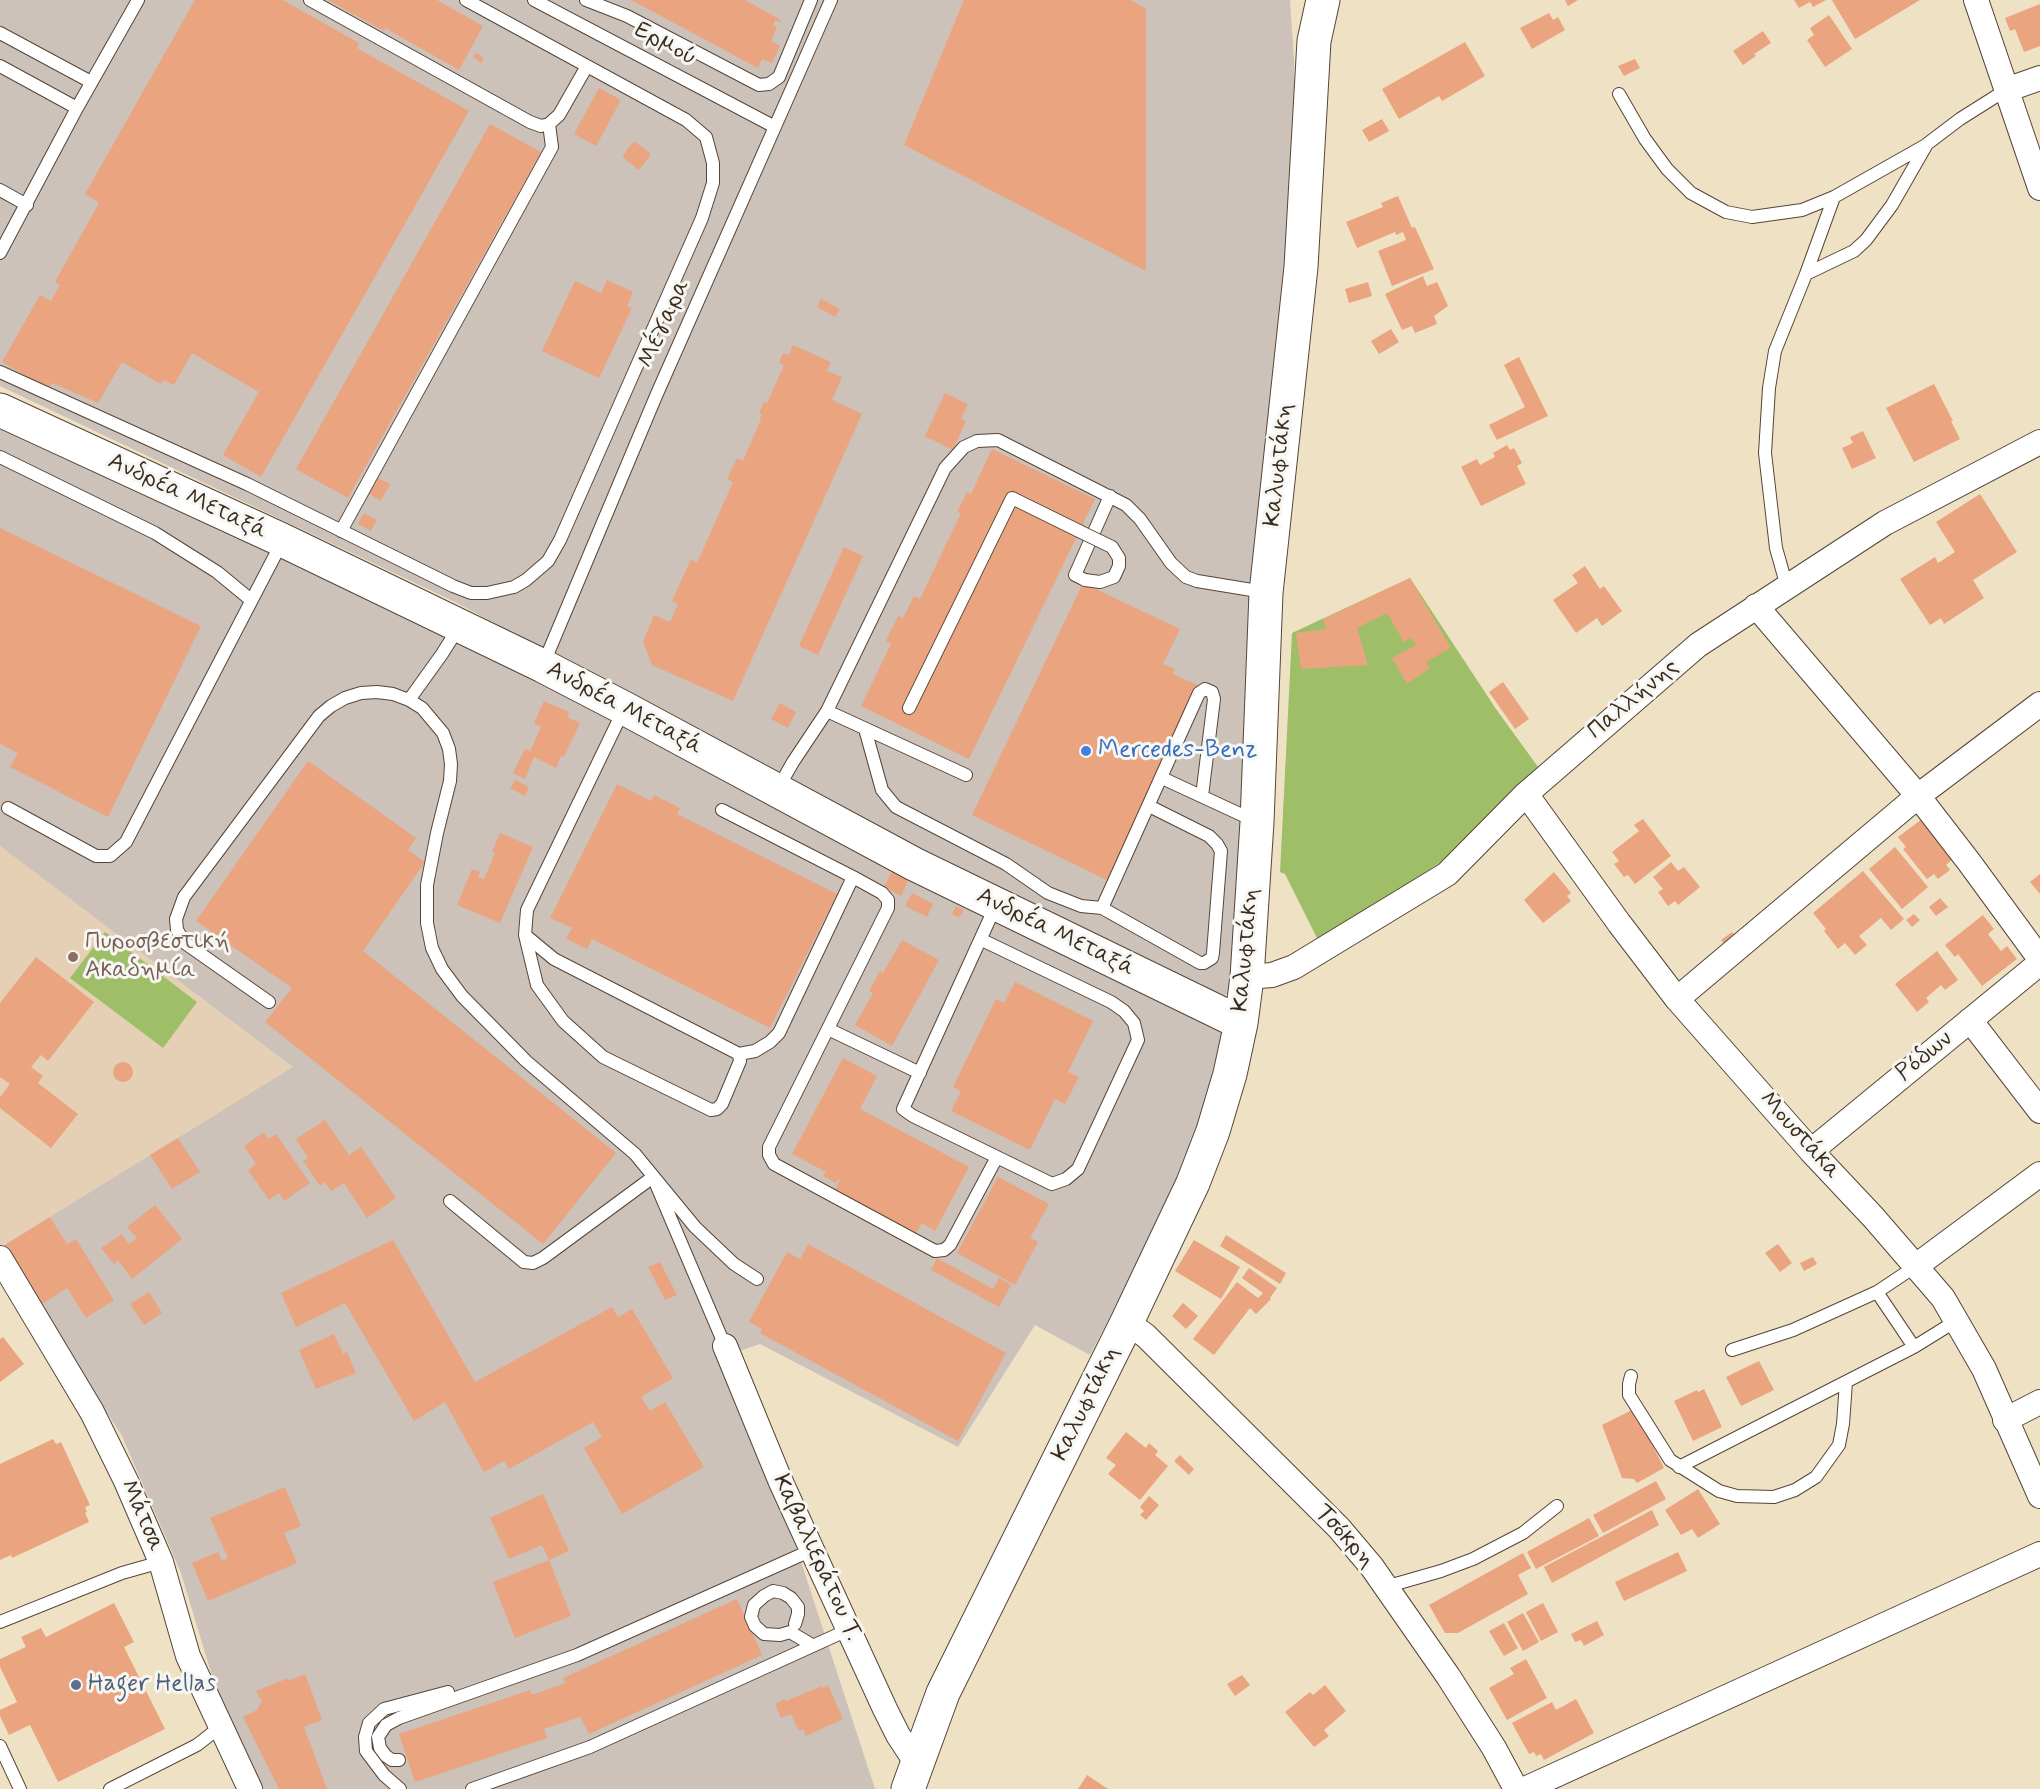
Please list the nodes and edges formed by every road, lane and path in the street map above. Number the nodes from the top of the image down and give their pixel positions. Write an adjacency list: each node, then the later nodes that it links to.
1 (138, 0): 16 (lane)
2 (310, 0): 20 (lane)
3 (466, 0): 14 (lane)
4 (534, 0): 21 (lane, Ερμού)
5 (586, 0): 6 (lane)
6 (811, 0)
7 (831, 0): 21 (lane, Μέγαρα)
8 (1304, 0): 12 (main road, Καλυφτάκη)
9 (1323, 0): 12 (main road, Καλυφτάκη)
10 (1976, 0): 17 (street)
11 (0, 33): 16 (lane)
12 (1314, 41): 37 (main road, Καλυφτάκη)
13 (0, 66): 19 (lane)
14 (587, 66): 20 (lane); 34 (lane)
15 (2040, 78): 17 (street)
16 (91, 82): 19 (lane)
17 (2006, 90): 22 (lane); 23 (street)
18 (1619, 94): 25 (lane)
19 (77, 108): 26 (lane)
20 (549, 124): 34 (lane)
21 (775, 127): 41 (lane, Μέγαρα)
22 (1927, 144): 25 (lane); 28 (lane)
23 (2040, 188)
24 (0, 190): 26 (lane)
25 (1834, 197): 28 (lane)
26 (27, 205): 27 (lane)
27 (0, 253)
28 (1806, 274): 36 (lane)
29 (0, 372): 34 (lane)
30 (0, 410): 35 (main road, Ανδρέα Μεταξά)
31 (2040, 442): 36 (street, Παλλήνης)
32 (0, 457): 38 (lane)
33 (1110, 496): 37 (lane); 45 (lane, bridge); 46 (lane)
34 (341, 531)
35 (282, 540): 38 (lane); 40 (main road, Ανδρέα Μεταξά)
36 (1787, 587): 39 (street, Παλλήνης)
37 (1266, 593): 57 (main road, Καλυφτάκη)
38 (251, 600): 55 (lane)
39 (1756, 606): 51 (street, Παλλήνης); 53 (street)
40 (460, 626): 41 (main road, Ανδρέα Μεταξά); 42 (lane)
41 (543, 666): 44 (main road, Ανδρέα Μεταξά)
42 (408, 700): 66 (lane); 76 (lane)
43 (2040, 704): 53 (street)
44 (624, 708): 50 (main road, Ανδρέα Μεταξά); 61 (lane)
45 (909, 708)
46 (827, 711): 47 (lane); 50 (lane)
47 (865, 729): 48 (lane); 60 (lane)
48 (966, 775)
49 (1162, 777): 52 (lane); 52 (lane); 54 (lane)
50 (777, 791): 59 (main road, Ανδρέα Μεταξά)
51 (1526, 794): 64 (street, Παλλήνης); 65 (street, Μουστάκα)
52 (1202, 796): 57 (lane)
53 (1918, 796): 63 (street); 65 (street)
54 (1149, 806): 60 (lane); 60 (lane)
55 (8, 808)
56 (722, 810): 58 (lane)
57 (1257, 822): 64 (main road, Καλυφτάκη)
58 (853, 877): 69 (lane); 70 (lane)
59 (996, 904): 62 (lane); 68 (main road, Ανδρέα Μεταξά)
60 (1102, 908)
61 (525, 935): 70 (lane); 70 (lane)
62 (982, 939): 71 (lane); 74 (lane)
63 (2039, 963): 67 (street, Ρόδων)
64 (1247, 977): 68 (main road, Καλυφτάκη)
65 (1677, 999): 73 (street, Μουστάκα)
66 (269, 1002)
67 (1970, 1020): 72 (street); 73 (street, Ρόδων)
68 (1241, 1023): 83 (main road, Καλυφτάκη)
69 (828, 1029): 71 (lane); 74 (lane)
70 (739, 1054)
71 (920, 1072): 74 (lane)
72 (2040, 1111)
73 (1810, 1151): 79 (street, Μουστάκα)
74 (998, 1157)
75 (2040, 1174): 79 (street)
76 (653, 1177): 77 (lane); 80 (lane); 84 (lane)
77 (450, 1201)
78 (0, 1258): 96 (street, Μάτσα)
79 (1916, 1266): 81 (lane); 82 (street, Μουστάκα)
80 (757, 1279)
81 (1877, 1292): 85 (lane); 86 (lane)
82 (1956, 1321): 85 (lane); 90 (street, Μουστάκα)
83 (1127, 1322): 97 (street, Τσόκρη); 106 (main road, Καλυφτάκη)
84 (725, 1346): 94 (street, Καβαλιεράτου Τ.)
85 (1914, 1347): 88 (lane)
86 (1732, 1350)
87 (1631, 1376): 91 (lane)
88 (1846, 1382): 91 (lane); 91 (lane)
89 (2040, 1402): 90 (street)
90 (2005, 1420): 92 (street, Μουστάκα)
91 (1679, 1467)
92 (2040, 1496)
93 (1557, 1506): 97 (lane)
94 (812, 1550): 100 (street, Καβαλιεράτου Τ.); 102 (lane)
95 (2040, 1554): 113 (street)
96 (161, 1562): 98 (lane); 103 (street, Μάτσα)
97 (1385, 1587): 112 (street, Τσόκρη)
98 (0, 1622)
99 (795, 1623): 101 (lane)
100 (850, 1629): 101 (lane); 106 (street, Καβαλιεράτου Τ.)
101 (812, 1645): 111 (lane)
102 (471, 1691): 105 (lane); 110 (lane)
103 (220, 1727): 108 (lane); 109 (street, Μάτσα)
104 (0, 1746): 107 (lane)
105 (399, 1760)
106 (913, 1777)
107 (20, 1789)
108 (110, 1789)
109 (250, 1789)
110 (400, 1789)
111 (472, 1789)
112 (1516, 1789)
113 (1526, 1789)

